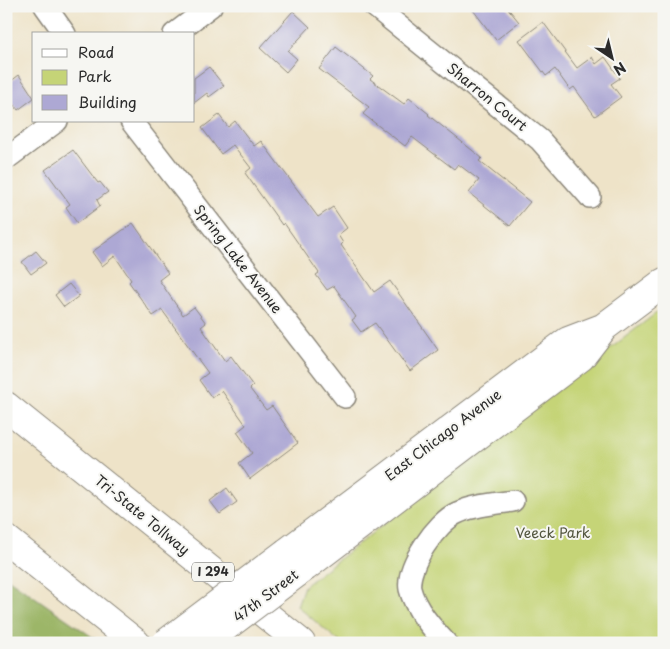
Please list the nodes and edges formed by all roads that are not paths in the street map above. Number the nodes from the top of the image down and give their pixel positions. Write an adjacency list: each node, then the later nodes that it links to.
1 (44, 6): 4 (street)
2 (211, 6): 5 (street)
3 (374, 6): 9 (street, Sharron Court)
4 (64, 32)
5 (177, 32)
6 (56, 122): 8 (street)
7 (132, 122): 11 (street, Spring Lake Avenue)
8 (6, 159)
9 (590, 197)
10 (664, 282): 15 (main road, East Chicago Avenue)
11 (345, 397)
12 (6, 406): 19 (main road, Tri-State Tollway / I 294)
13 (513, 501): 20 (street)
14 (6, 539): 16 (main road)
15 (296, 560): 17 (main road, 47th Street, bridge); 18 (main road, 47th Street, bridge)
16 (136, 643)
17 (166, 643)
18 (204, 643)
19 (301, 643)
20 (446, 643)

